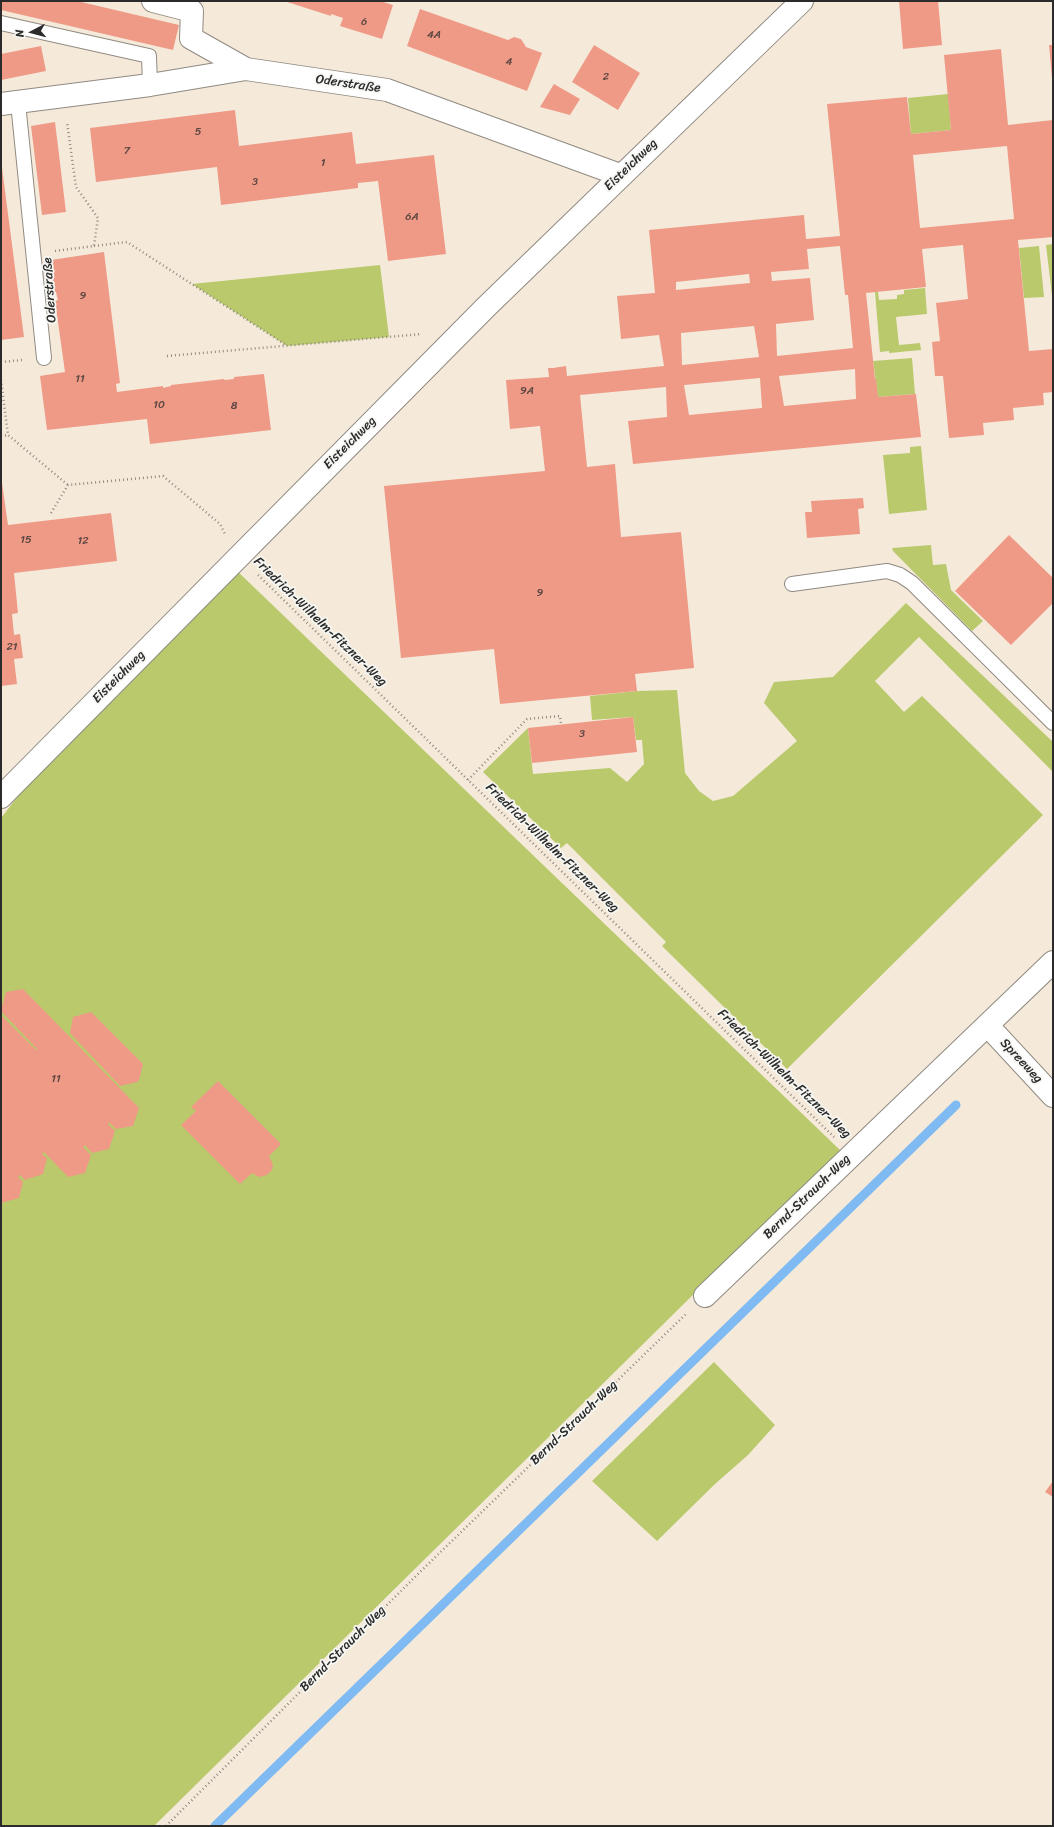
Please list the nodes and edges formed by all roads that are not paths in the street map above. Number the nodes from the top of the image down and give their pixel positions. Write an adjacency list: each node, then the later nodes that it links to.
1 (153, 1): 4 (street)
2 (802, 1): 7 (street, Eisteichweg)
3 (1, 23): 5 (lane)
4 (246, 69): 5 (street, Oderstraße); 7 (street, Oderstraße)
5 (150, 85): 6 (street, Oderstraße)
6 (10, 104): 8 (lane)
7 (620, 175): 11 (street, Eisteichweg)
8 (44, 358)
9 (792, 584): 10 (lane)
10 (1053, 723)
11 (1, 797)
12 (1053, 962): 13 (street, Bernd-Strauch-Weg)
13 (988, 1026): 14 (street, Spreeweg); 15 (street, Bernd-Strauch-Weg)
14 (1053, 1096)
15 (704, 1296)

